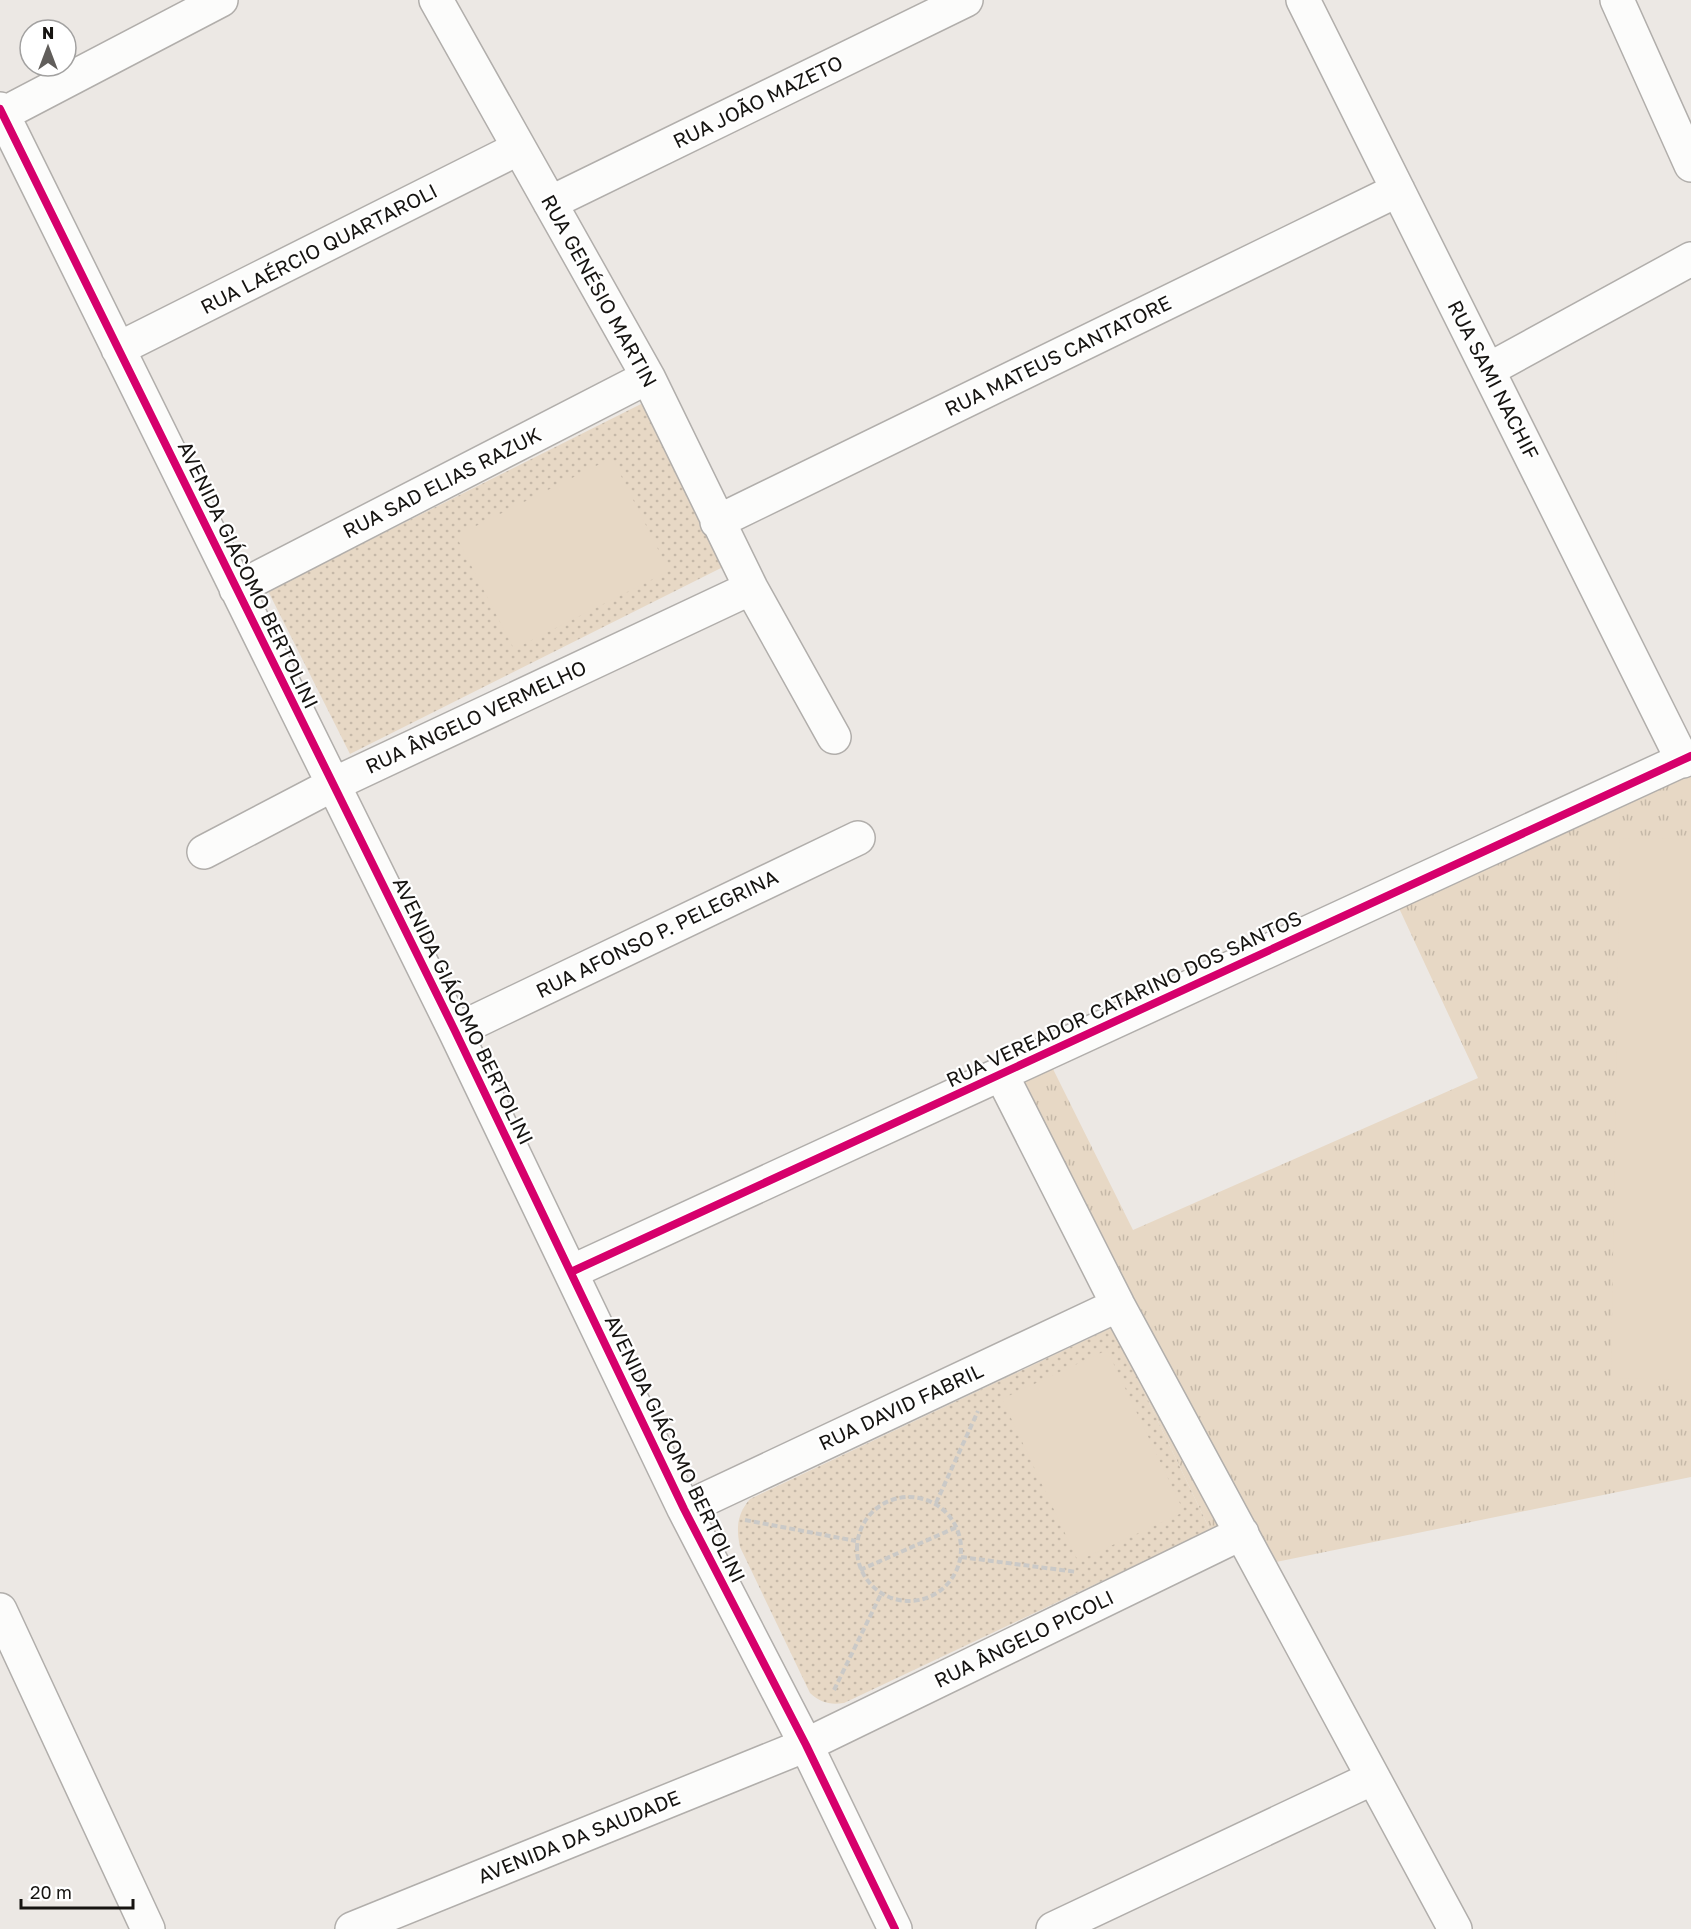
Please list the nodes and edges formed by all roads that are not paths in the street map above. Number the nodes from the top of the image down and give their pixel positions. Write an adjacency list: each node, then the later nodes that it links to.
1 (220, 0): 6 (street)
2 (436, 0): 7 (street, RUA GENÉSIO MARTIN)
3 (966, 0): 10 (street, RUA JOÃO MAZETO)
4 (1303, 0): 9 (street, RUA SAMI NACHIF)
5 (1617, 0): 8 (street)
6 (1, 111): 12 (street, AVENIDA GIÁCOMO BERTOLINI)
7 (519, 148): 10 (street, RUA GENÉSIO MARTIN); 12 (street, RUA LAÉRCIO QUARTAROLI)
8 (1691, 165)
9 (1398, 190): 13 (street, RUA SAMI NACHIF); 15 (street, RUA MATEUS CANTATORE)
10 (550, 203): 14 (street, RUA GENÉSIO MARTIN)
11 (1691, 259): 13 (street)
12 (118, 349): 17 (street, AVENIDA GIÁCOMO BERTOLINI)
13 (1488, 370): 19 (street, RUA SAMI NACHIF)
14 (648, 376): 15 (street, RUA GENÉSIO MARTIN); 17 (street, RUA SAD ELIAS RAZUK)
15 (717, 522): 16 (street, RUA GENÉSIO MARTIN)
16 (751, 588): 18 (street, RUA GENÉSIO MARTIN); 20 (street, RUA ÂNGELO VERMELHO)
17 (236, 589): 20 (street, AVENIDA GIÁCOMO BERTOLINI)
18 (834, 737)
19 (1687, 758): 24 (street, RUA VEREADOR CATARINO DOS SANTOS)
20 (334, 784): 22 (street, RUA ÂNGELO VERMELHO); 23 (street, AVENIDA GIÁCOMO BERTOLINI)
21 (858, 838): 23 (street, RUA AFONSO P. PELEGRINA)
22 (204, 852)
23 (456, 1031): 25 (street, AVENIDA GIÁCOMO BERTOLINI)
24 (1000, 1074): 25 (street, RUA VEREADOR CATARINO DOS SANTOS); 26 (street)
25 (570, 1272): 27 (street, AVENIDA GIÁCOMO BERTOLINI)
26 (1119, 1305): 27 (street, RUA DAVID FABRIL); 28 (street)
27 (684, 1509): 30 (street, AVENIDA GIÁCOMO BERTOLINI)
28 (1242, 1533): 30 (street, RUA ÂNGELO PICOLI); 31 (street)
29 (0, 1610): 32 (street)
30 (806, 1745): 33 (street, AVENIDA DA SAUDADE); 34 (street, AVENIDA GIÁCOMO BERTOLINI)
31 (1373, 1778): 35 (street); 36 (street)
32 (148, 1929)
33 (352, 1929)
34 (896, 1929)
35 (1053, 1929)
36 (1455, 1929)

